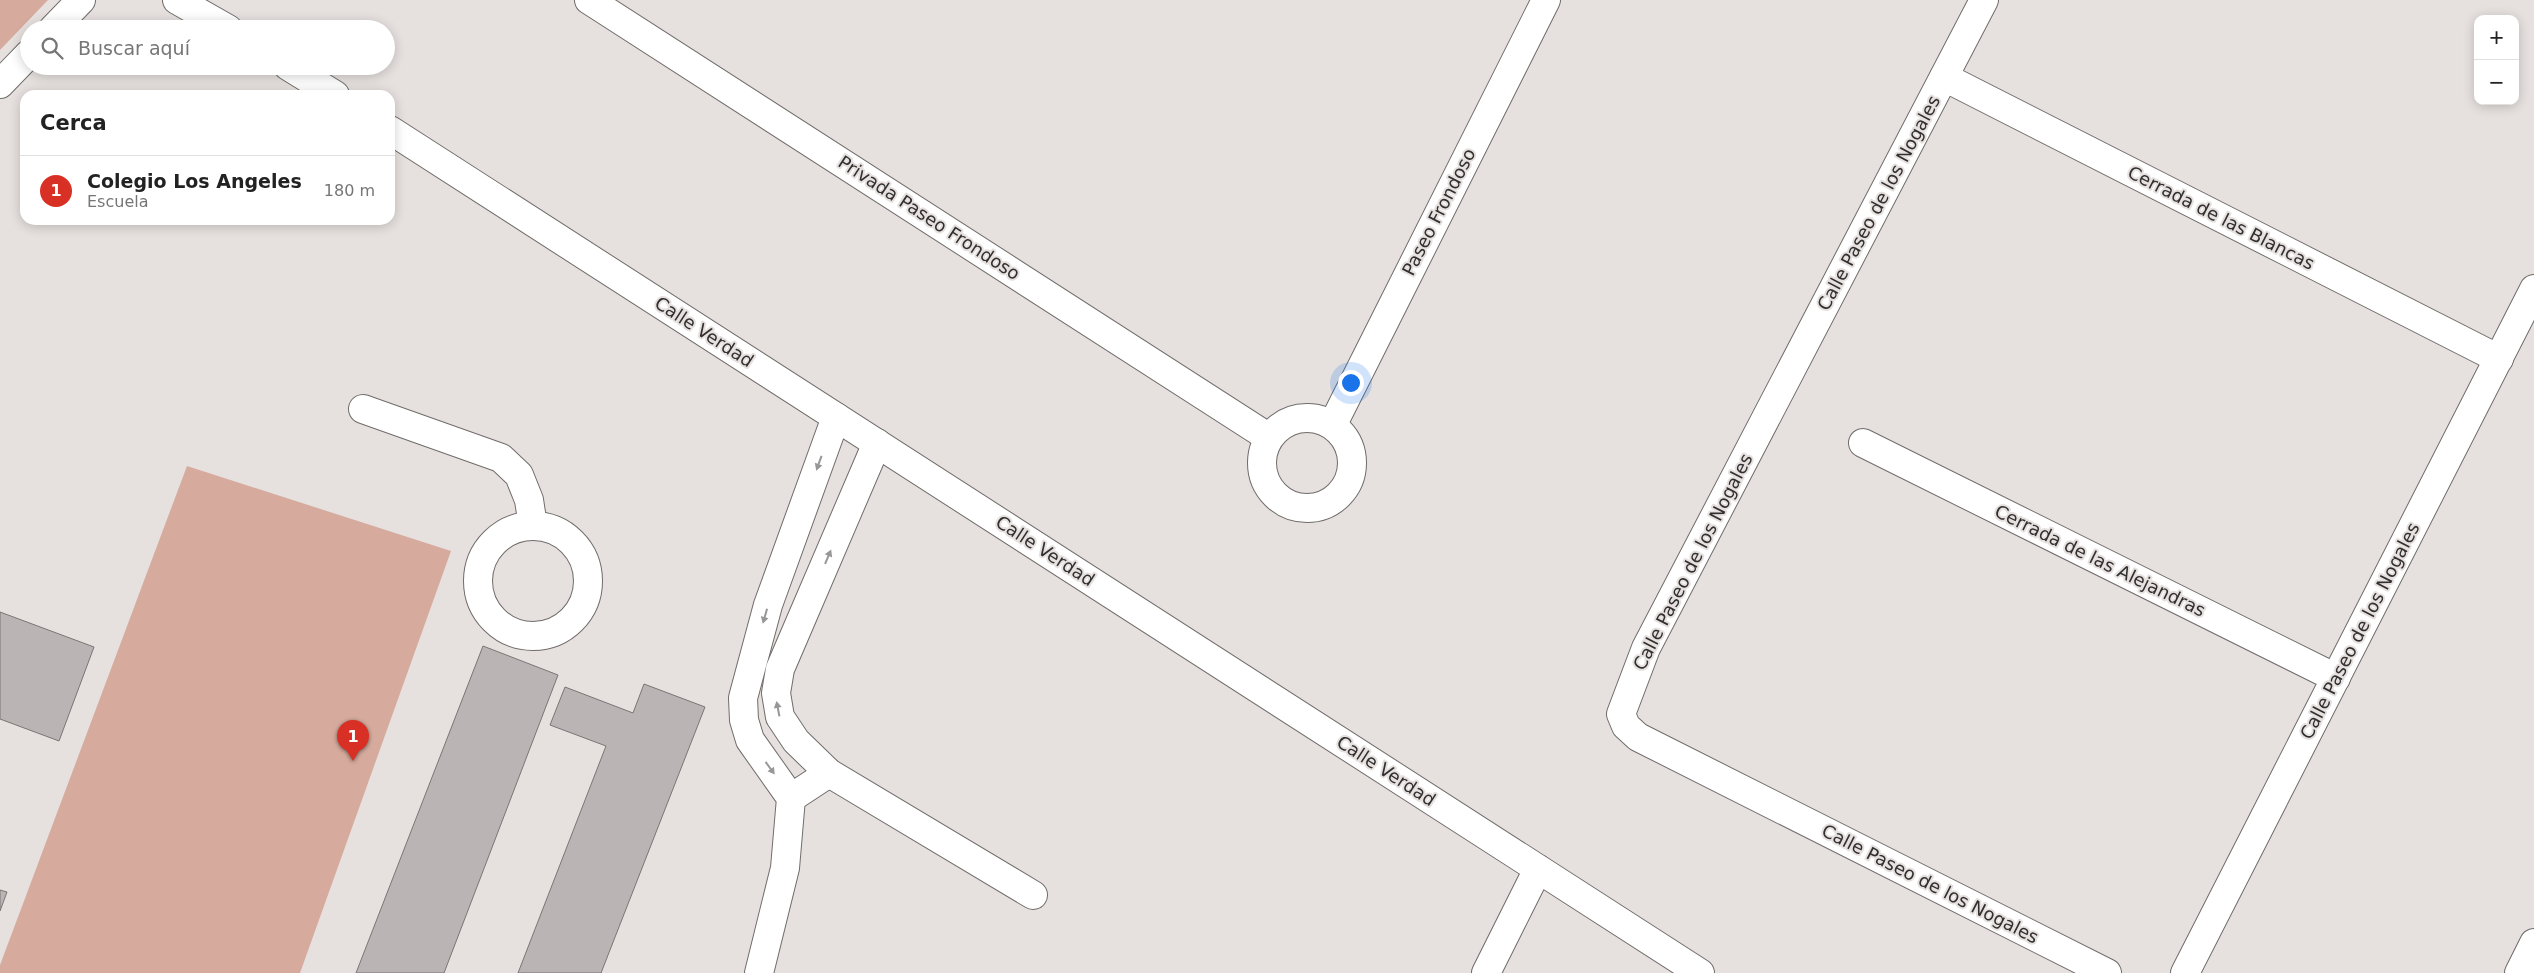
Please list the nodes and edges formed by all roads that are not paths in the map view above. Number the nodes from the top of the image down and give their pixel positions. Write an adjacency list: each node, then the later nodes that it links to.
1 (81, 0): 6 (street)
2 (177, 0): 7 (street)
3 (589, 0): 19 (street, Privada Paseo Frondoso)
4 (1546, 0): 18 (street, Paseo Frondoso)
5 (1984, 0): 10 (street, Calle Paseo de los Nogales)
6 (62, 20)
7 (212, 20)
8 (20, 63): 11 (street)
9 (302, 75): 12 (street)
10 (1944, 77): 15 (street, Cerrada de las Blancas); 32 (street, Calle Paseo de los Nogales)
11 (0, 84)
12 (326, 90)
13 (395, 133): 17 (street, Calle Verdad)
14 (2534, 289): 15 (street, Calle Paseo de los Nogales)
15 (2498, 359): 23 (street, Calle Paseo de los Nogales)
16 (363, 409): 22 (street)
17 (836, 417): 20 (street, Calle Verdad); 25 (street, one-way to 25)
18 (1333, 424): 19 (street); 19 (street)
19 (1268, 437)
20 (877, 443): 24 (street, one-way to 20); 26 (street, Calle Verdad)
21 (1863, 443): 23 (street, Cerrada de las Alejandras)
22 (533, 526): 22 (street)
23 (2336, 678): 33 (street, Calle Paseo de los Nogales)
24 (829, 773): 25 (street); 27 (street)
25 (791, 798): 29 (street)
26 (1538, 869): 30 (street); 31 (street, Calle Verdad)
27 (1033, 895)
28 (2534, 943): 34 (street)
29 (759, 973)
30 (1486, 973)
31 (1700, 973)
32 (2108, 973)
33 (2185, 973)
34 (2519, 973)

